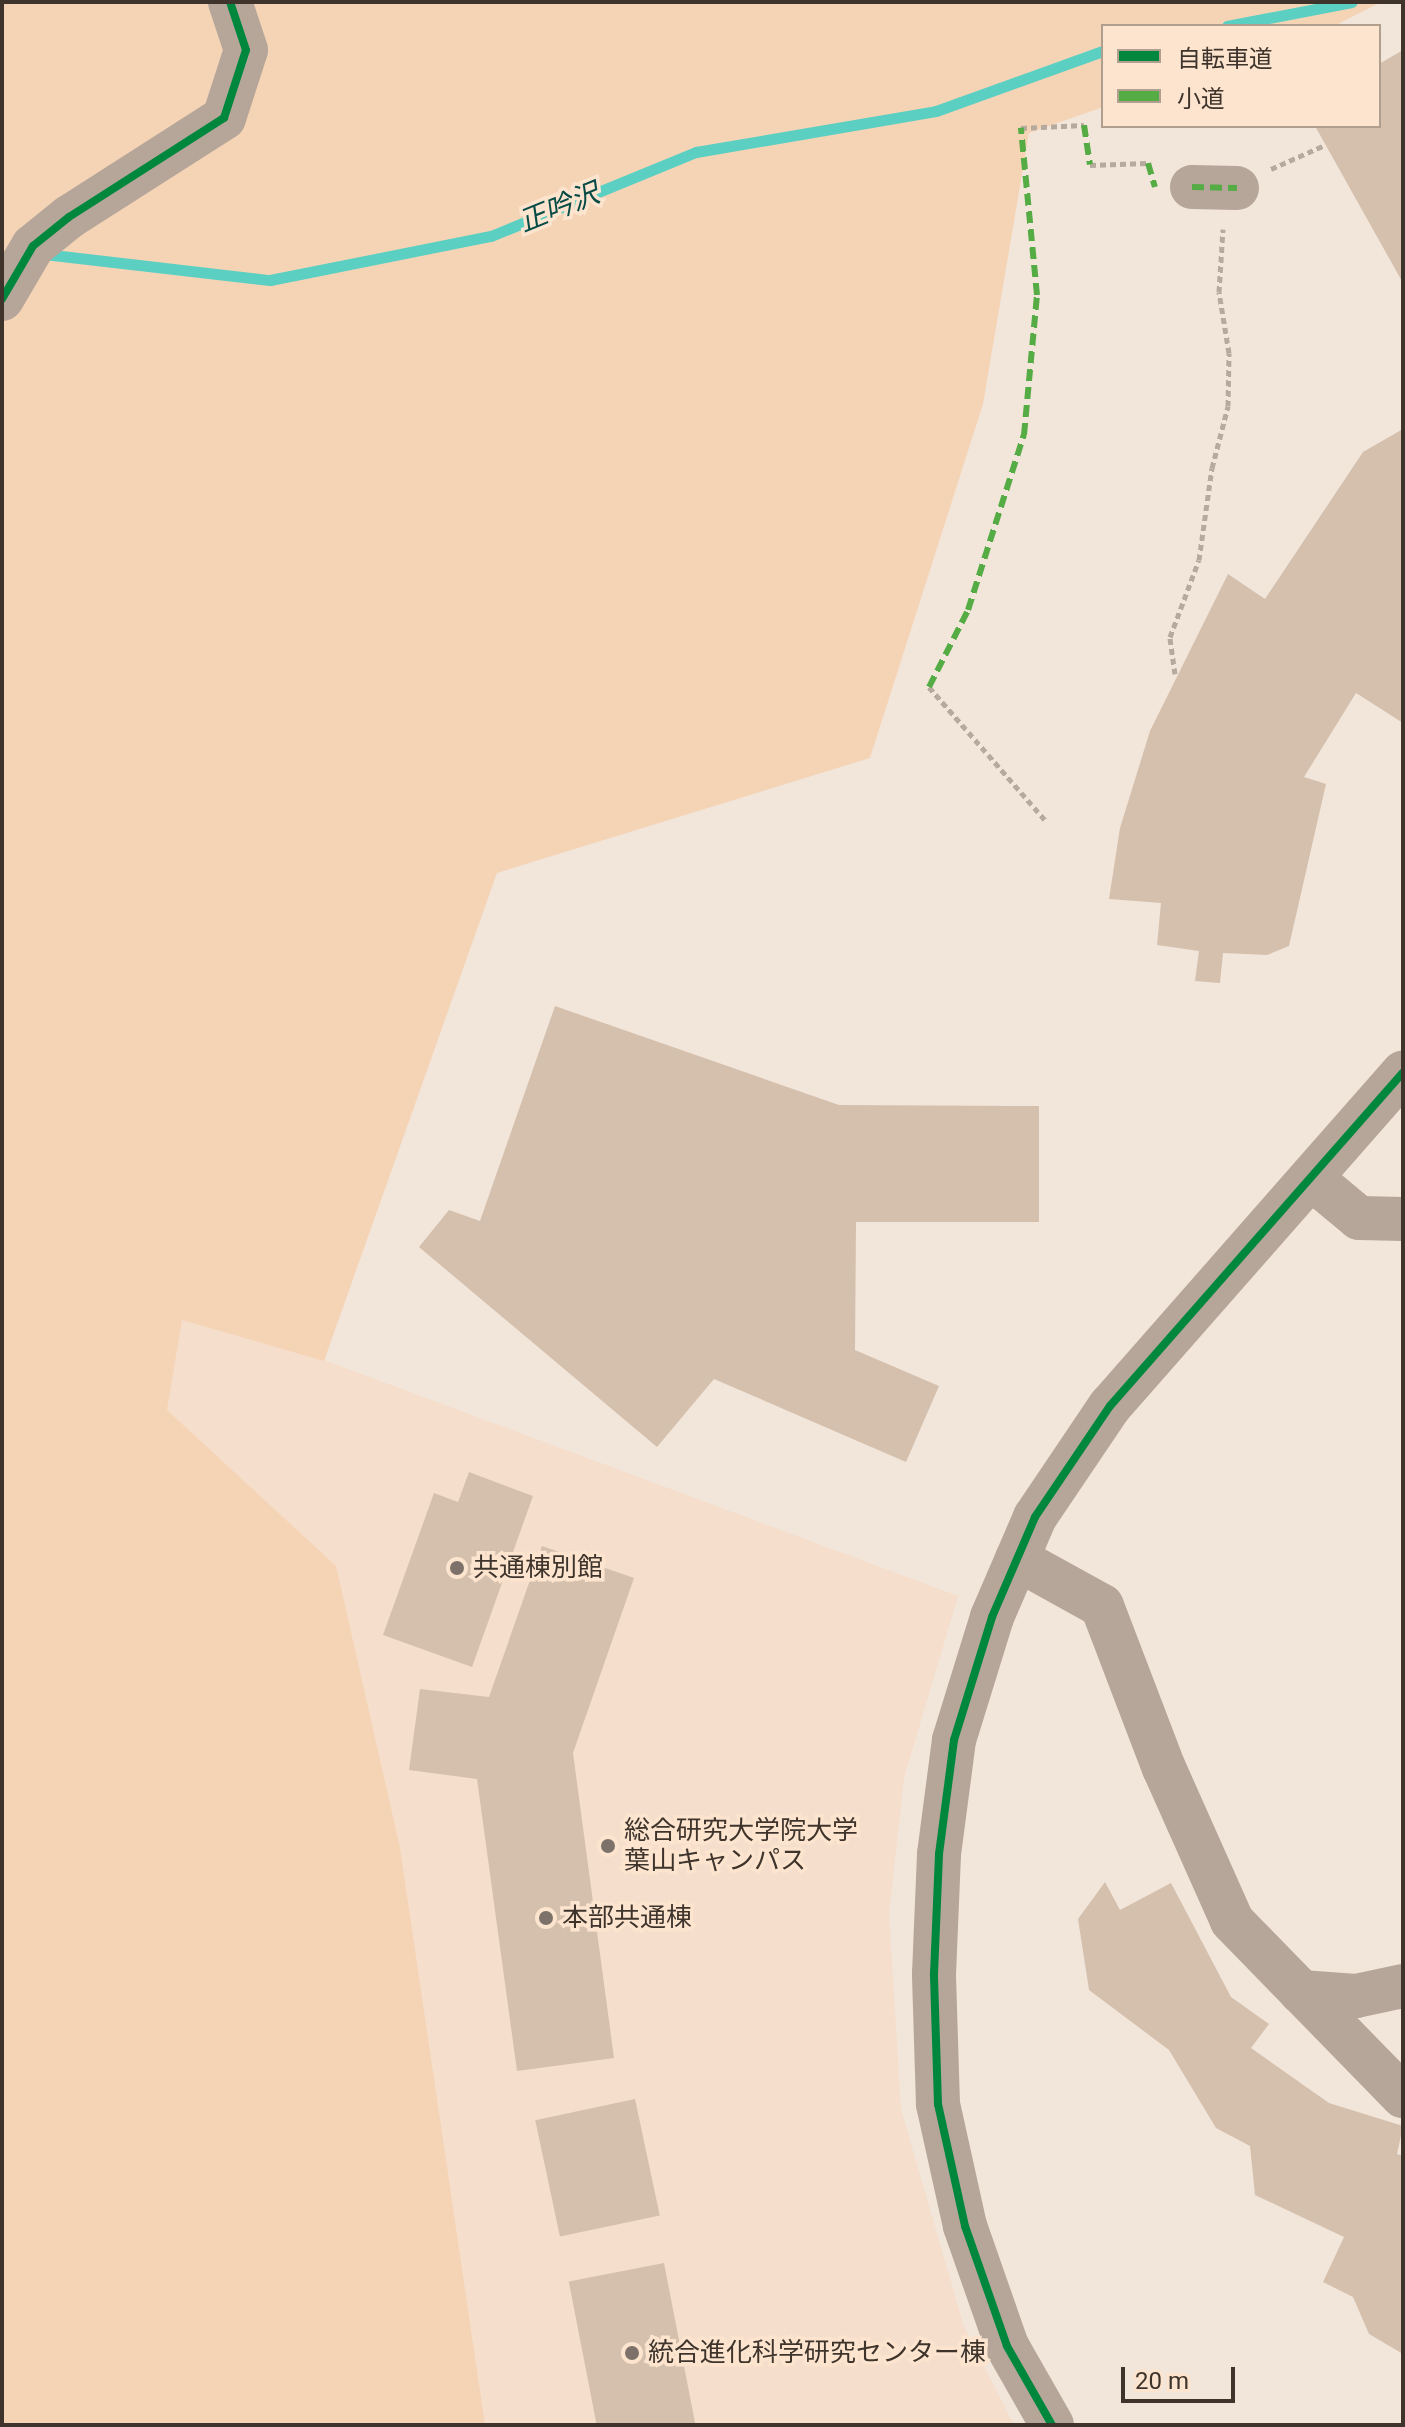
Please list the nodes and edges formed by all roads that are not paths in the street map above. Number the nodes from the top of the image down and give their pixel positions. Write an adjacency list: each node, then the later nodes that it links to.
1 (230, 2): 4 (street)
2 (1192, 187): 3 (street)
3 (1237, 188)
4 (2, 299)
5 (1403, 1072): 6 (street)
6 (1311, 1178): 7 (street); 8 (street)
7 (1403, 1219)
8 (1017, 1559): 10 (street); 12 (street)
9 (1403, 1986): 10 (street)
10 (1301, 1992): 11 (street)
11 (1403, 2096)
12 (1052, 2425)

